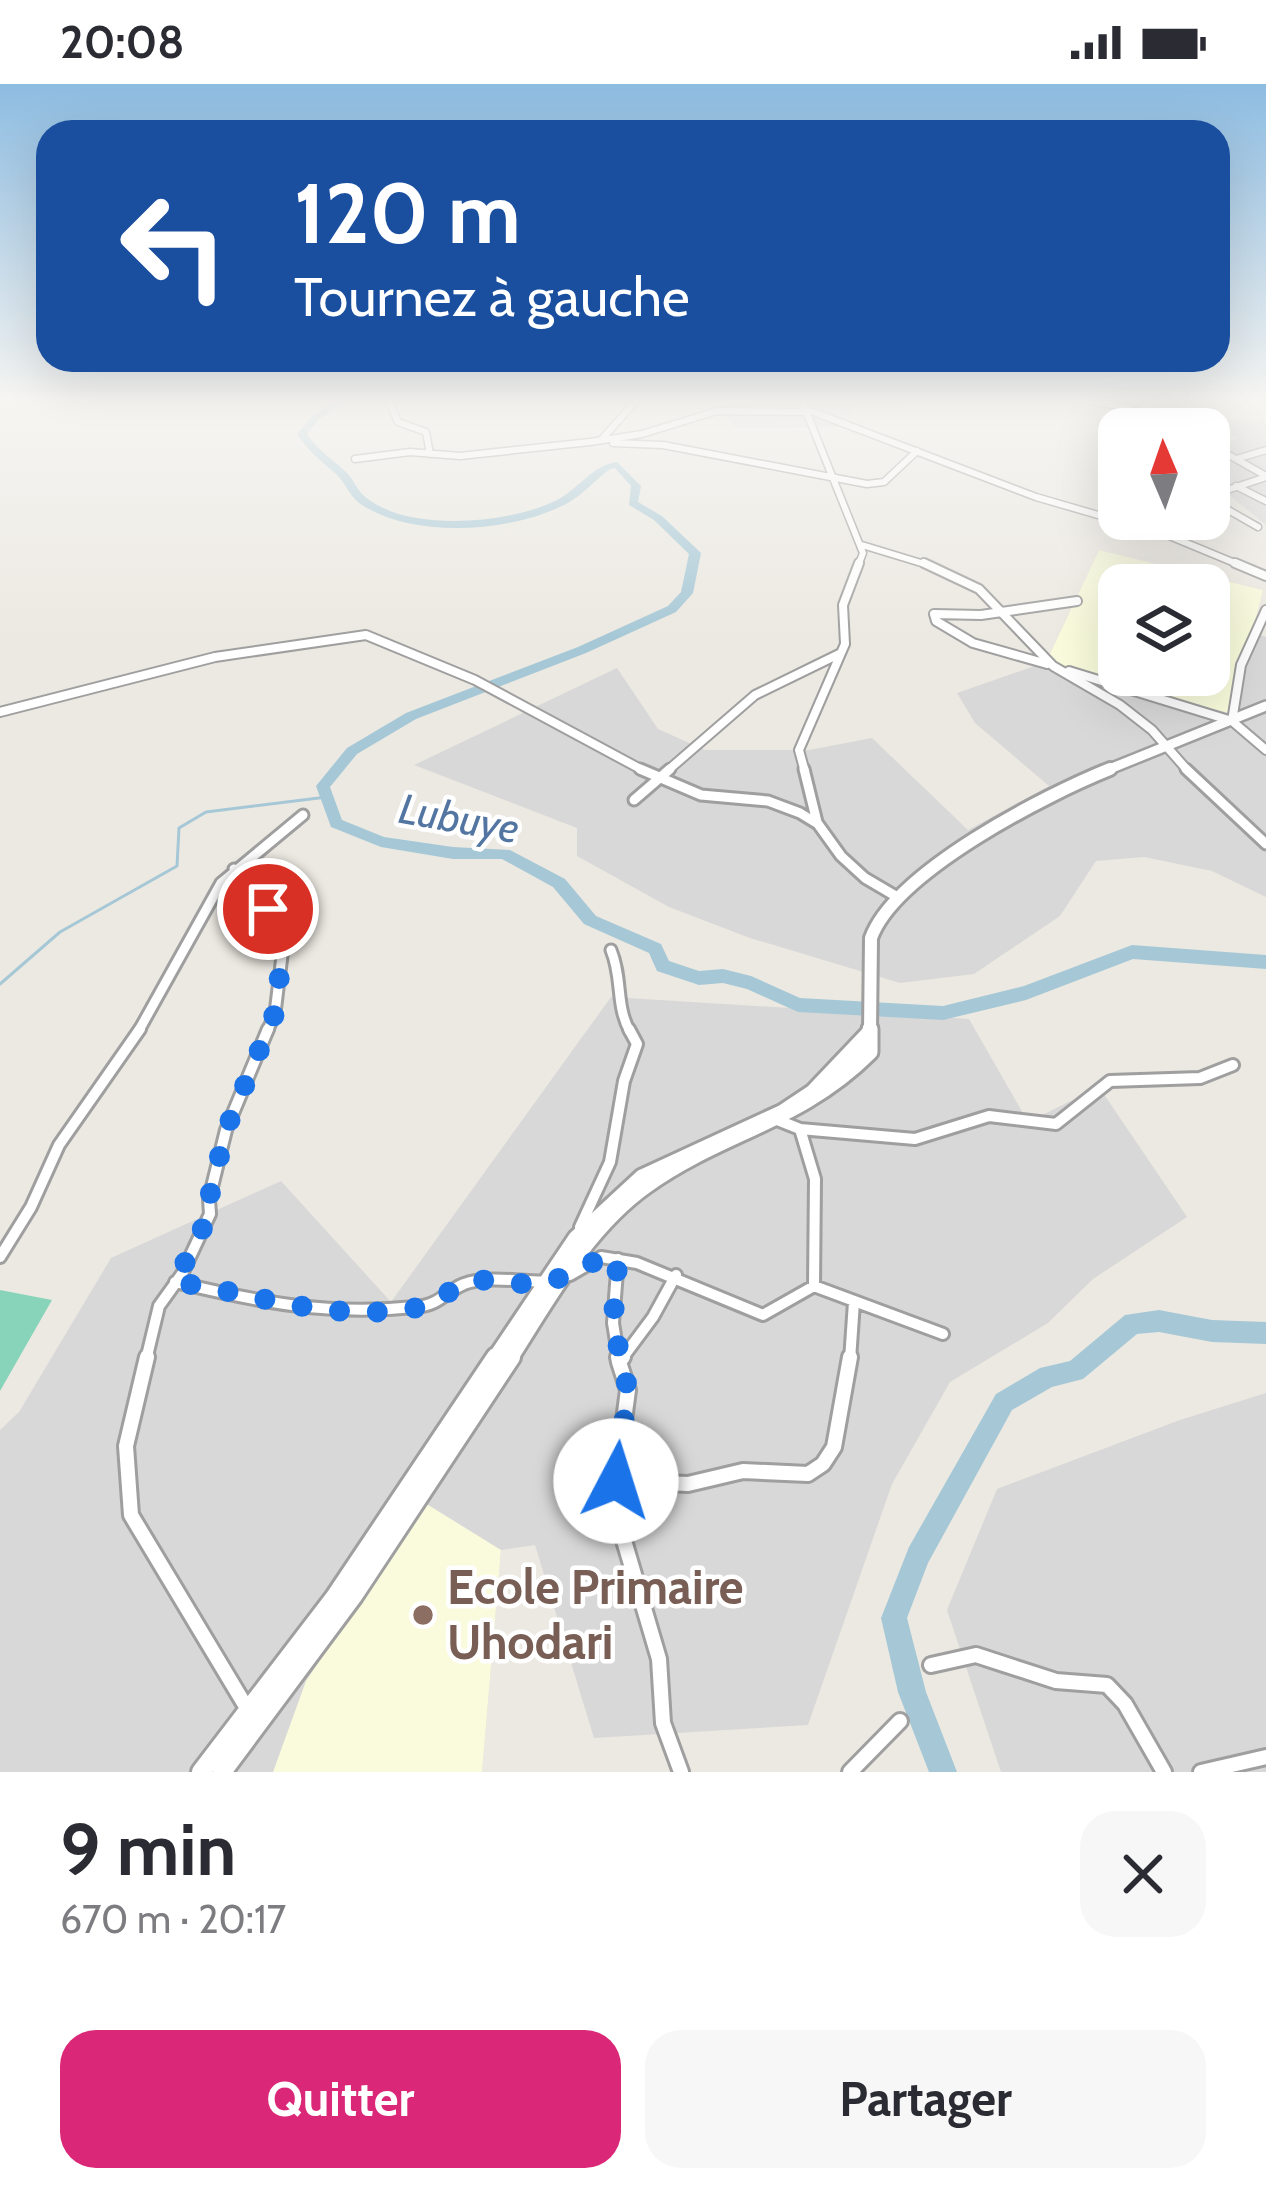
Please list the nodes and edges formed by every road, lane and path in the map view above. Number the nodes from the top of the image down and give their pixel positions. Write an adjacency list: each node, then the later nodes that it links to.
1 (826, 480): 5 (street)
2 (886, 480): 5 (street)
3 (991, 480): 13 (street)
4 (1257, 480): 6 (street)
5 (832, 481): 12 (street)
6 (1236, 486): 7 (street); 8 (street)
7 (1230, 488)
8 (1266, 501)
9 (1230, 508): 10 (street)
10 (1262, 526): 11 (street)
11 (1266, 534)
12 (862, 544): 16 (street); 17 (street)
13 (1266, 576)
14 (1077, 601): 16 (street)
15 (1266, 610): 21 (street)
16 (1001, 612): 18 (street); 18 (street)
17 (839, 654): 24 (street); 27 (street)
18 (1053, 666): 21 (street); 22 (street)
19 (1266, 706): 21 (street)
20 (0, 712): 24 (street)
21 (1232, 721): 22 (street); 23 (street)
22 (1169, 747): 28 (street); 30 (street)
23 (1266, 750)
24 (660, 780): 25 (street); 27 (street)
25 (634, 800)
26 (303, 815): 29 (street)
27 (818, 824): 30 (street)
28 (1266, 844)
29 (234, 869): 36 (street); 40 (street)
30 (899, 898): 33 (street)
31 (611, 950): 35 (street)
32 (1233, 1065): 34 (street)
33 (776, 1119): 34 (street); 35 (street); 39 (street)
34 (800, 1129): 42 (street)
35 (576, 1238): 41 (street)
36 (0, 1257)
37 (618, 1259): 38 (street); 39 (street); 45 (street)
38 (676, 1275): 42 (street); 45 (street)
39 (565, 1278): 41 (street); 52 (street)
40 (175, 1282): 41 (street); 48 (street)
41 (542, 1283): 48 (street)
42 (814, 1286): 43 (street)
43 (854, 1302): 44 (street); 46 (street)
44 (943, 1334)
45 (619, 1362): 46 (street)
46 (616, 1481): 53 (street)
47 (931, 1665): 55 (street)
48 (248, 1709): 51 (street)
49 (899, 1721): 54 (street)
50 (1266, 1757): 56 (street)
51 (201, 1772)
52 (222, 1772)
53 (681, 1772)
54 (850, 1772)
55 (1164, 1772)
56 (1202, 1772)

